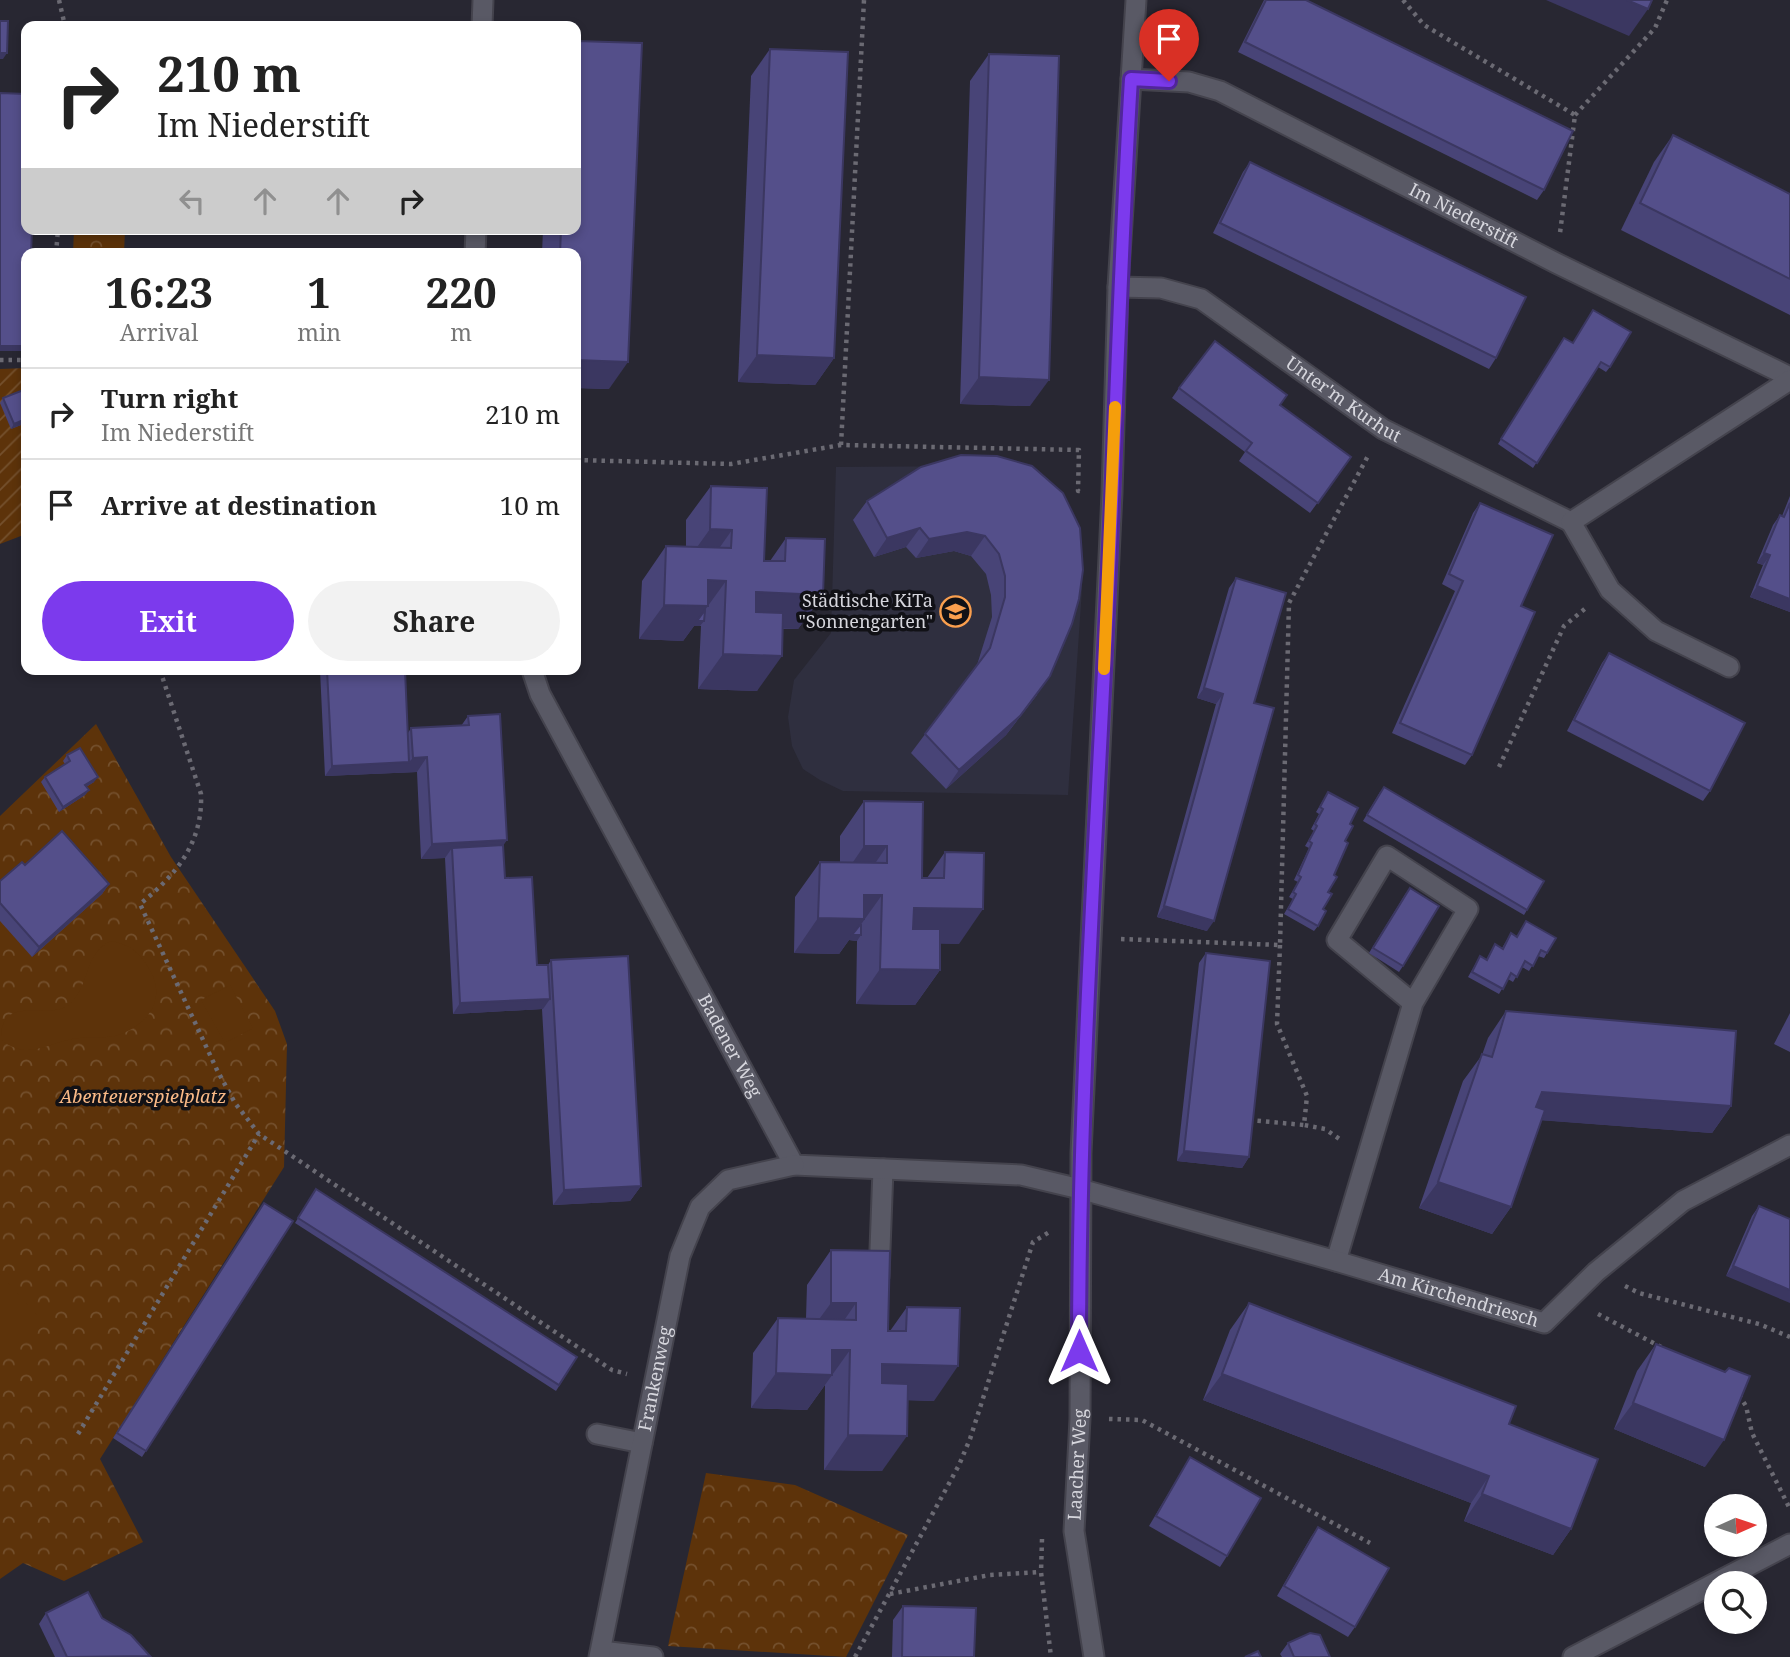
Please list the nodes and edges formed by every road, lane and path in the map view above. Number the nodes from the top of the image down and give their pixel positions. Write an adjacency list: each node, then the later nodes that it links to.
1 (58, 0): 7 (path)
2 (483, 0): 8 (street)
3 (864, 0): 17 (path)
4 (1136, 0): 9 (street, Laacher Weg)
5 (1403, 0): 10 (path)
6 (1667, 0): 10 (path)
7 (64, 21)
8 (482, 21)
9 (1131, 79): 11 (street, Im Niederstift); 12 (street, Laacher Weg)
10 (1576, 115): 11 (path)
11 (1556, 263): 15 (street, Im Niederstift)
12 (1118, 287): 16 (street, Unter'm Kurhut); 19 (street, Laacher Weg)
13 (0, 360): 14 (path)
14 (21, 360)
15 (1790, 378): 20 (street)
16 (1383, 429): 20 (street, Unter'm Kurhut); 27 (path)
17 (841, 445): 18 (path); 19 (path)
18 (581, 460)
19 (1112, 493): 26 (street, Laacher Weg)
20 (1571, 522): 21 (street)
21 (1610, 590): 22 (street); 25 (path)
22 (1729, 667)
23 (162, 675): 31 (path)
24 (534, 675): 34 (street, Badener Weg)
25 (1499, 767)
26 (1091, 937): 27 (path); 36 (street, Laacher Weg)
27 (1280, 945): 30 (path)
28 (1413, 1003): 28 (street); 33 (street)
29 (1247, 1120): 30 (path)
30 (1304, 1125): 33 (path)
31 (259, 1134): 44 (path); 47 (path)
32 (1790, 1145): 39 (street, Am Kirchendriesch)
33 (1367, 1156): 38 (street)
34 (794, 1165): 35 (street); 44 (street, Frankenweg)
35 (883, 1169): 36 (street); 41 (street)
36 (1080, 1189): 38 (street, Am Kirchendriesch); 46 (street, Laacher Weg)
37 (1051, 1231): 54 (path)
38 (1336, 1261): 40 (street, Am Kirchendriesch)
39 (1596, 1272): 40 (street, Am Kirchendriesch); 42 (path)
40 (1568, 1298): 43 (path)
41 (878, 1300)
42 (1790, 1337)
43 (1662, 1348)
44 (653, 1380): 49 (street, Frankenweg)
45 (1733, 1386): 50 (path)
46 (1080, 1419): 51 (path); 55 (street, Laacher Weg)
47 (78, 1434)
48 (597, 1434): 49 (street)
49 (642, 1443): 56 (street, Frankenweg)
50 (1790, 1508)
51 (1370, 1543)
52 (1790, 1544): 61 (street)
53 (1041, 1572): 54 (path)
54 (889, 1594): 58 (path)
55 (1089, 1626): 59 (street, Laacher Weg); 60 (street, Laacher Weg)
56 (600, 1654): 57 (street)
57 (653, 1657)
58 (855, 1657)
59 (1094, 1657)
60 (1106, 1657)
61 (1573, 1657)

